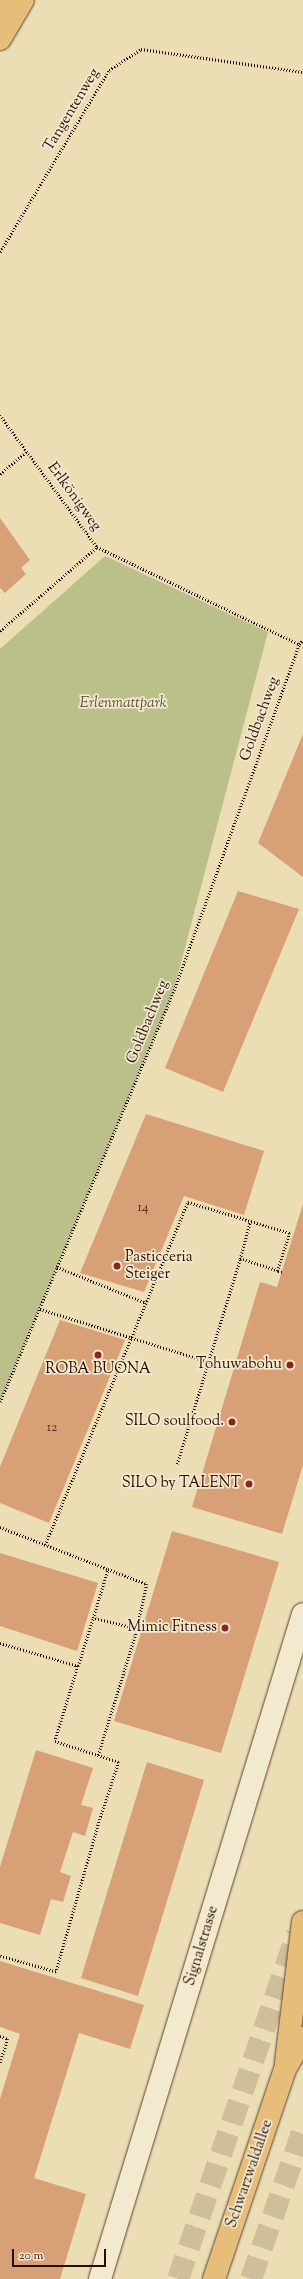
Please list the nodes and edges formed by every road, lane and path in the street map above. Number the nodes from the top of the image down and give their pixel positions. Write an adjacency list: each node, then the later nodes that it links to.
1 (22, 0): 2 (main road); 3 (main road)
2 (0, 10)
3 (0, 39)
4 (303, 72): 5 (path, Tangentenweg)
5 (0, 252)
6 (0, 415): 7 (path, Erlkönigweg)
7 (27, 451): 8 (path); 9 (path, Erlkönigweg)
8 (0, 474)
9 (96, 548): 10 (path, Erlkönigweg); 12 (path)
10 (0, 631)
11 (303, 640): 12 (path)
12 (299, 644): 15 (path, Goldbachweg)
13 (250, 1221): 14 (path); 16 (path); 18 (path)
14 (240, 1259): 16 (path); 21 (path)
15 (57, 1267): 18 (path); 19 (path, Goldbachweg)
16 (278, 1271): 17 (path)
17 (282, 1272)
18 (146, 1302): 20 (path)
19 (40, 1309): 20 (path); 22 (path, Goldbachweg)
20 (132, 1337): 21 (path); 25 (path)
21 (209, 1362): 23 (path)
22 (0, 1402)
23 (177, 1464)
24 (0, 1527): 25 (path)
25 (45, 1545): 26 (path)
26 (108, 1569): 28 (path); 29 (path)
27 (303, 1614): 39 (street, Signalstrasse)
28 (93, 1618): 29 (path); 31 (path)
29 (138, 1629): 32 (path)
30 (0, 1644): 31 (path)
31 (78, 1666): 32 (path)
32 (98, 1755): 34 (path)
33 (303, 1922): 38 (main road, Schwarzwaldallee)
34 (0, 1956)
35 (0, 2036): 37 (path)
36 (303, 2038): 38 (main road, Schwarzwaldallee)
37 (0, 2063)
38 (285, 2069): 40 (main road, Schwarzwaldallee)
39 (100, 2279)
40 (214, 2279)

